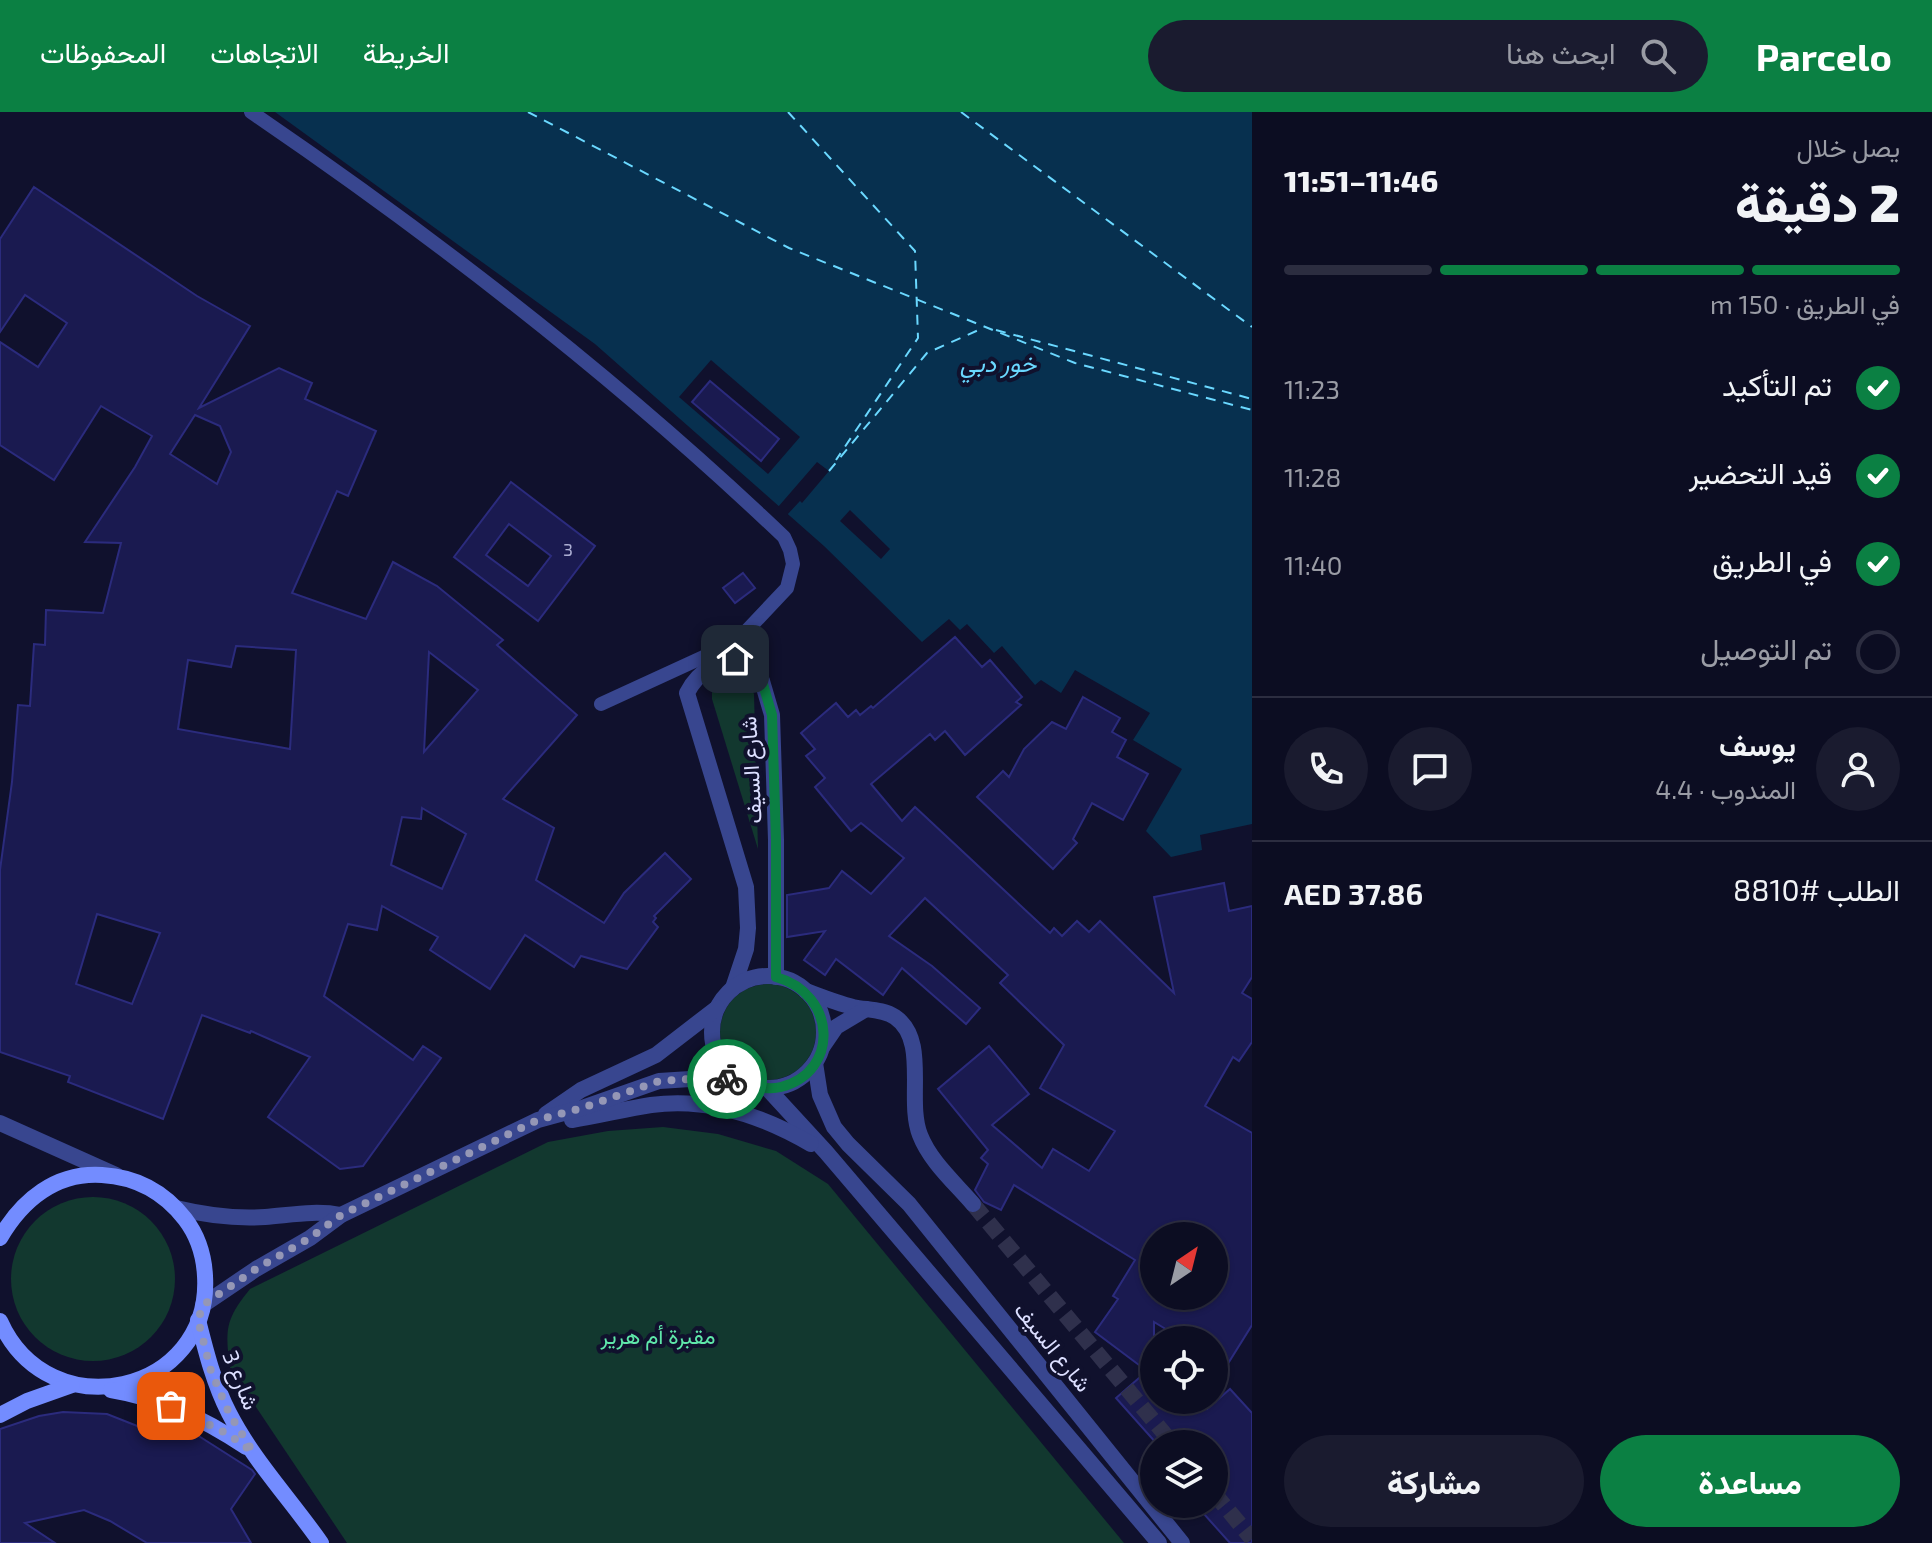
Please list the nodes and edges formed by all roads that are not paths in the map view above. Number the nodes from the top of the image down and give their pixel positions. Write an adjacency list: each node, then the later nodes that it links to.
1 (251, 112): 2 (street)
2 (601, 704)
3 (776, 977): 4 (street); 4 (street, شارع السيف); 5 (street)
4 (733, 988): 6 (street)
5 (806, 991): 7 (street); 8 (street)
6 (717, 1008): 10 (street); 12 (street)
7 (866, 1009): 8 (street); 16 (street)
8 (822, 1047): 9 (street)
9 (815, 1063): 11 (street); 28 (street, شارع السيف)
10 (739, 1080): 11 (street); 12 (street)
11 (768, 1089): 14 (street, شارع السيف)
12 (538, 1120): 14 (street); 18 (street)
13 (0, 1123): 15 (street)
14 (826, 1152): 27 (street, شارع السيف)
15 (118, 1176): 17 (main road); 19 (main road)
16 (973, 1204)
17 (176, 1208): 18 (street); 20 (main road)
18 (341, 1215): 20 (street)
19 (0, 1238)
20 (200, 1312): 23 (main road); 25 (main road, شارع 3)
21 (0, 1321): 22 (main road)
22 (72, 1385): 23 (main road); 24 (main road)
23 (101, 1388): 25 (main road, شارع 3)
24 (0, 1415)
25 (253, 1452): 26 (main road, شارع 3)
26 (321, 1543)
27 (1159, 1543)
28 (1182, 1543)

